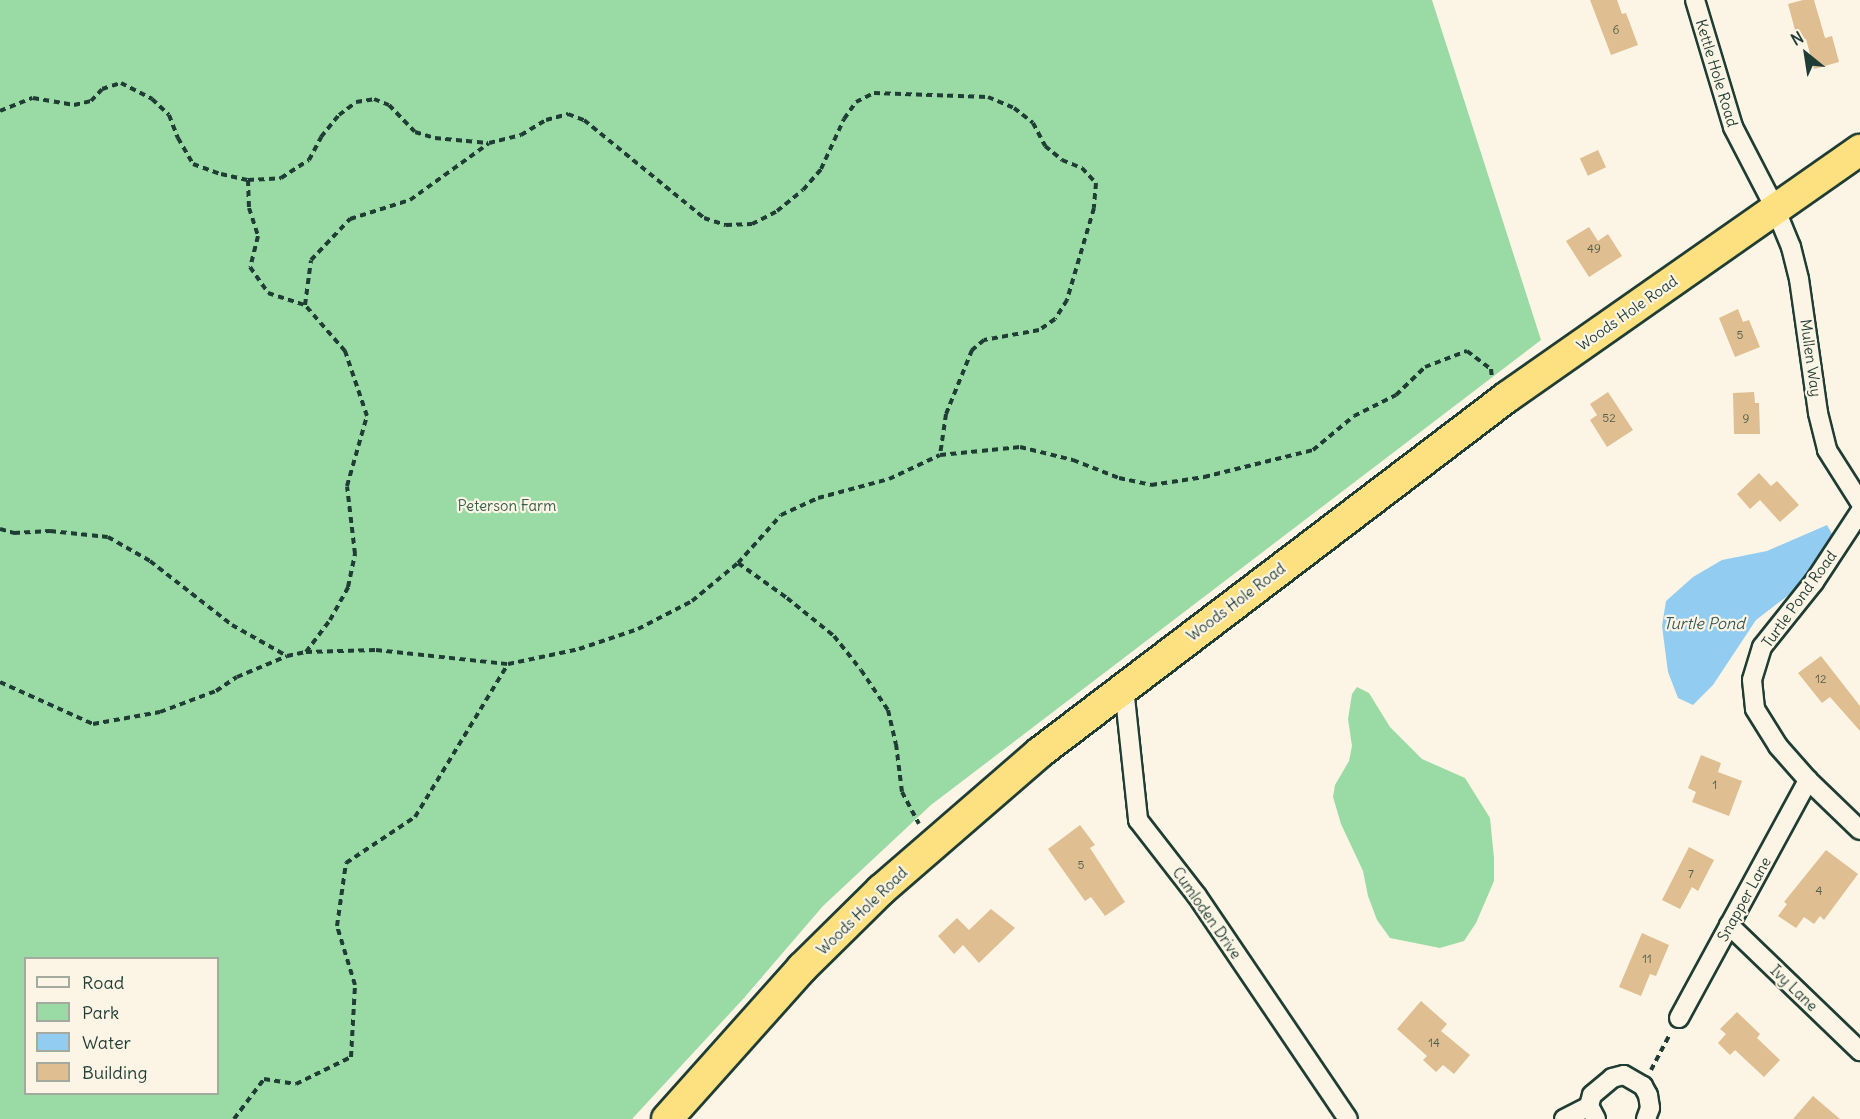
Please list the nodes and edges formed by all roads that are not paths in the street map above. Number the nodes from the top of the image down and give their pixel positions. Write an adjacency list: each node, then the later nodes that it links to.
1 (1695, 0): 3 (street, Kettle Hole Road)
2 (1860, 150): 3 (highway, Woods Hole Road)
3 (1775, 208): 4 (street, Mullen Way); 6 (highway, Woods Hole Road)
4 (1860, 502)
5 (1860, 512): 7 (street, Turtle Pond Road)
6 (1124, 688): 13 (highway, Woods Hole Road); 14 (street, Cumloden Drive)
7 (1808, 780): 8 (street, Turtle Pond Road); 9 (street, Snapper Lane)
8 (1860, 830)
9 (1729, 926): 10 (street, Snapper Lane); 11 (street, Ivy Lane)
10 (1679, 1018)
11 (1860, 1050)
12 (1592, 1113): 15 (street); 16 (street)
13 (667, 1119)
14 (1348, 1119)
15 (1564, 1119)
16 (1646, 1119)

